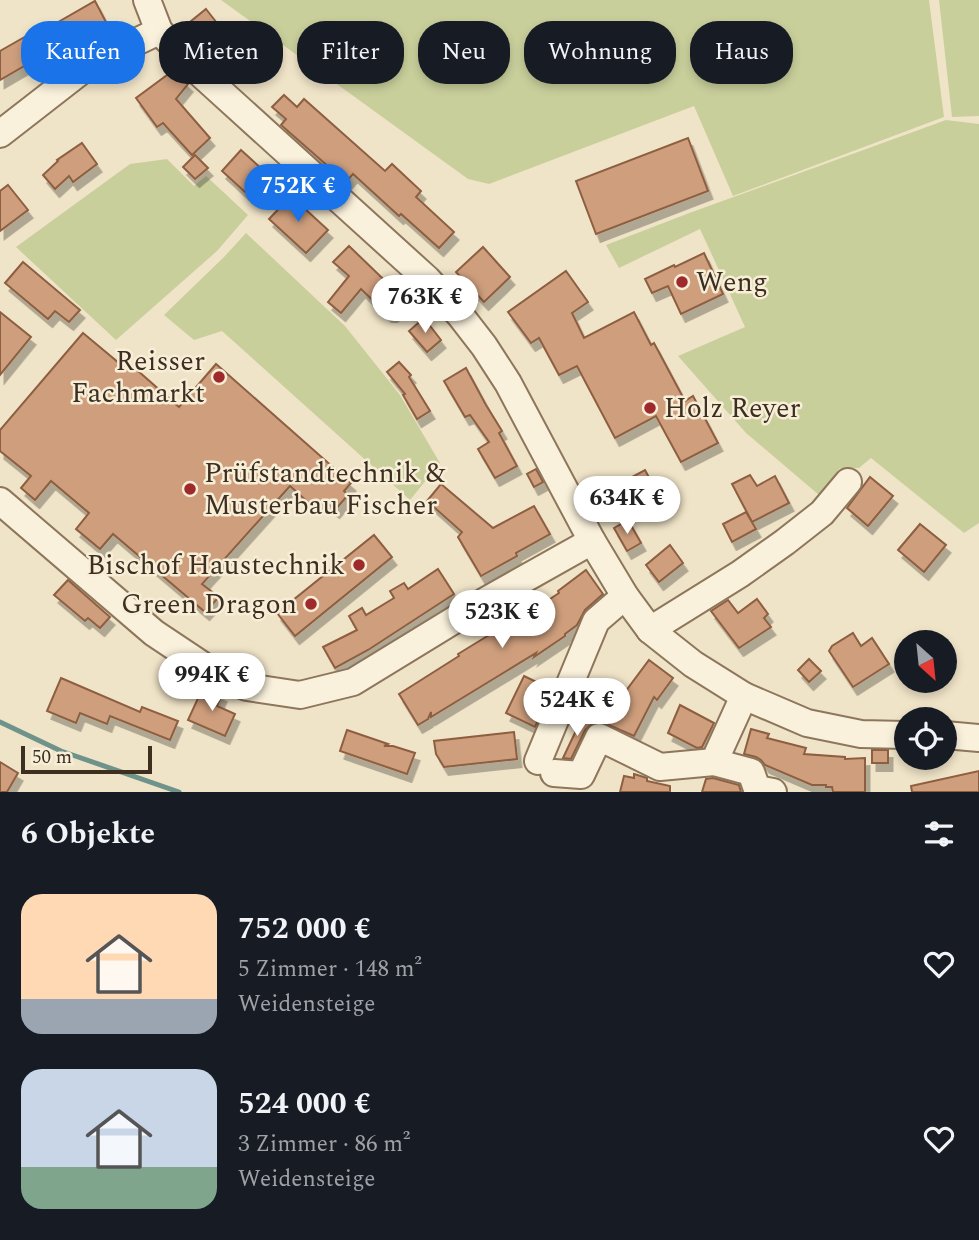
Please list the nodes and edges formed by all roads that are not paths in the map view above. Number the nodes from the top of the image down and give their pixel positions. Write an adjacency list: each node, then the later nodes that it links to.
1 (147, 0): 2 (street)
2 (159, 31): 4 (street)
3 (212, 84): 7 (street)
4 (0, 134)
5 (848, 482): 9 (street)
6 (0, 501): 7 (street)
7 (592, 541): 8 (street)
8 (625, 596): 9 (street); 14 (street)
9 (650, 630): 10 (street)
10 (744, 696): 11 (street); 14 (street)
11 (894, 735)
12 (957, 736): 13 (street)
13 (979, 738)
14 (714, 762): 15 (street)
15 (773, 792)

